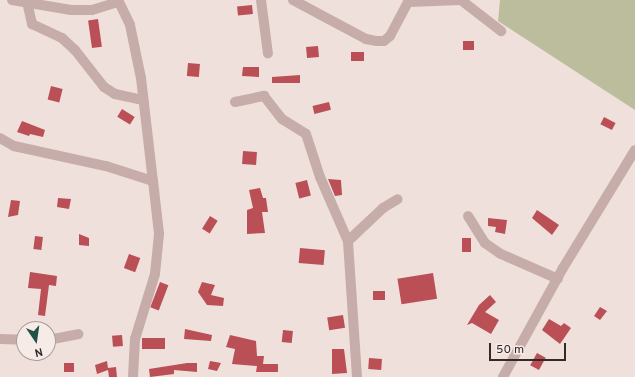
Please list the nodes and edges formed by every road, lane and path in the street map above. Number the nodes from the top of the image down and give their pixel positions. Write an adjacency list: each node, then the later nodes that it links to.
1 (12, 0): 5 (street)
2 (261, 0): 7 (street)
3 (293, 0): 6 (street)
4 (121, 1): 5 (street); 8 (street)
5 (27, 2): 8 (street)
6 (501, 31)
7 (268, 54)
8 (143, 100): 12 (street)
9 (235, 102): 15 (street)
10 (0, 139): 12 (street)
11 (635, 150): 16 (street)
12 (153, 181): 21 (street)
13 (398, 199): 15 (street)
14 (468, 216): 16 (street)
15 (348, 241): 22 (street)
16 (558, 279): 23 (street)
17 (78, 334): 18 (street)
18 (56, 338)
19 (0, 339): 20 (street)
20 (16, 340)
21 (133, 377)
22 (357, 377)
23 (503, 377)

